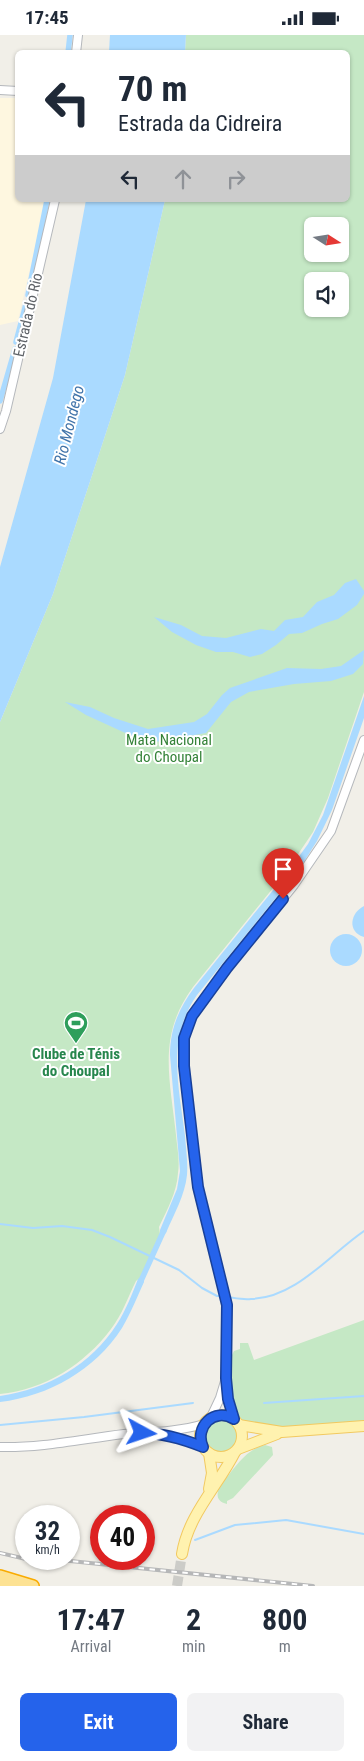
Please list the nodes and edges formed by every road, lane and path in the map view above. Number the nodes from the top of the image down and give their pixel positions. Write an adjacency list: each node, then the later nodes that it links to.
1 (78, 35): 2 (street)
2 (76, 50)
3 (0, 90): 4 (street)
4 (15, 91)
5 (55, 202): 6 (street, Estrada do Rio)
6 (0, 429)
7 (364, 740): 8 (street)
8 (226, 1378): 9 (street); 10 (street)
9 (208, 1421): 10 (main road); 13 (street); 15 (main road)
10 (236, 1422): 12 (main road); 16 (main road)
11 (364, 1426): 12 (main road)
12 (282, 1432): 16 (main road)
13 (157, 1433): 14 (street); 15 (street)
14 (0, 1447)
15 (206, 1450): 16 (main road); 17 (main road)
16 (237, 1450): 17 (main road)
17 (207, 1497): 18 (main road)
18 (182, 1554)
19 (0, 1576): 22 (highway)
20 (0, 1585): 21 (highway)
21 (11, 1586)
22 (33, 1586)

